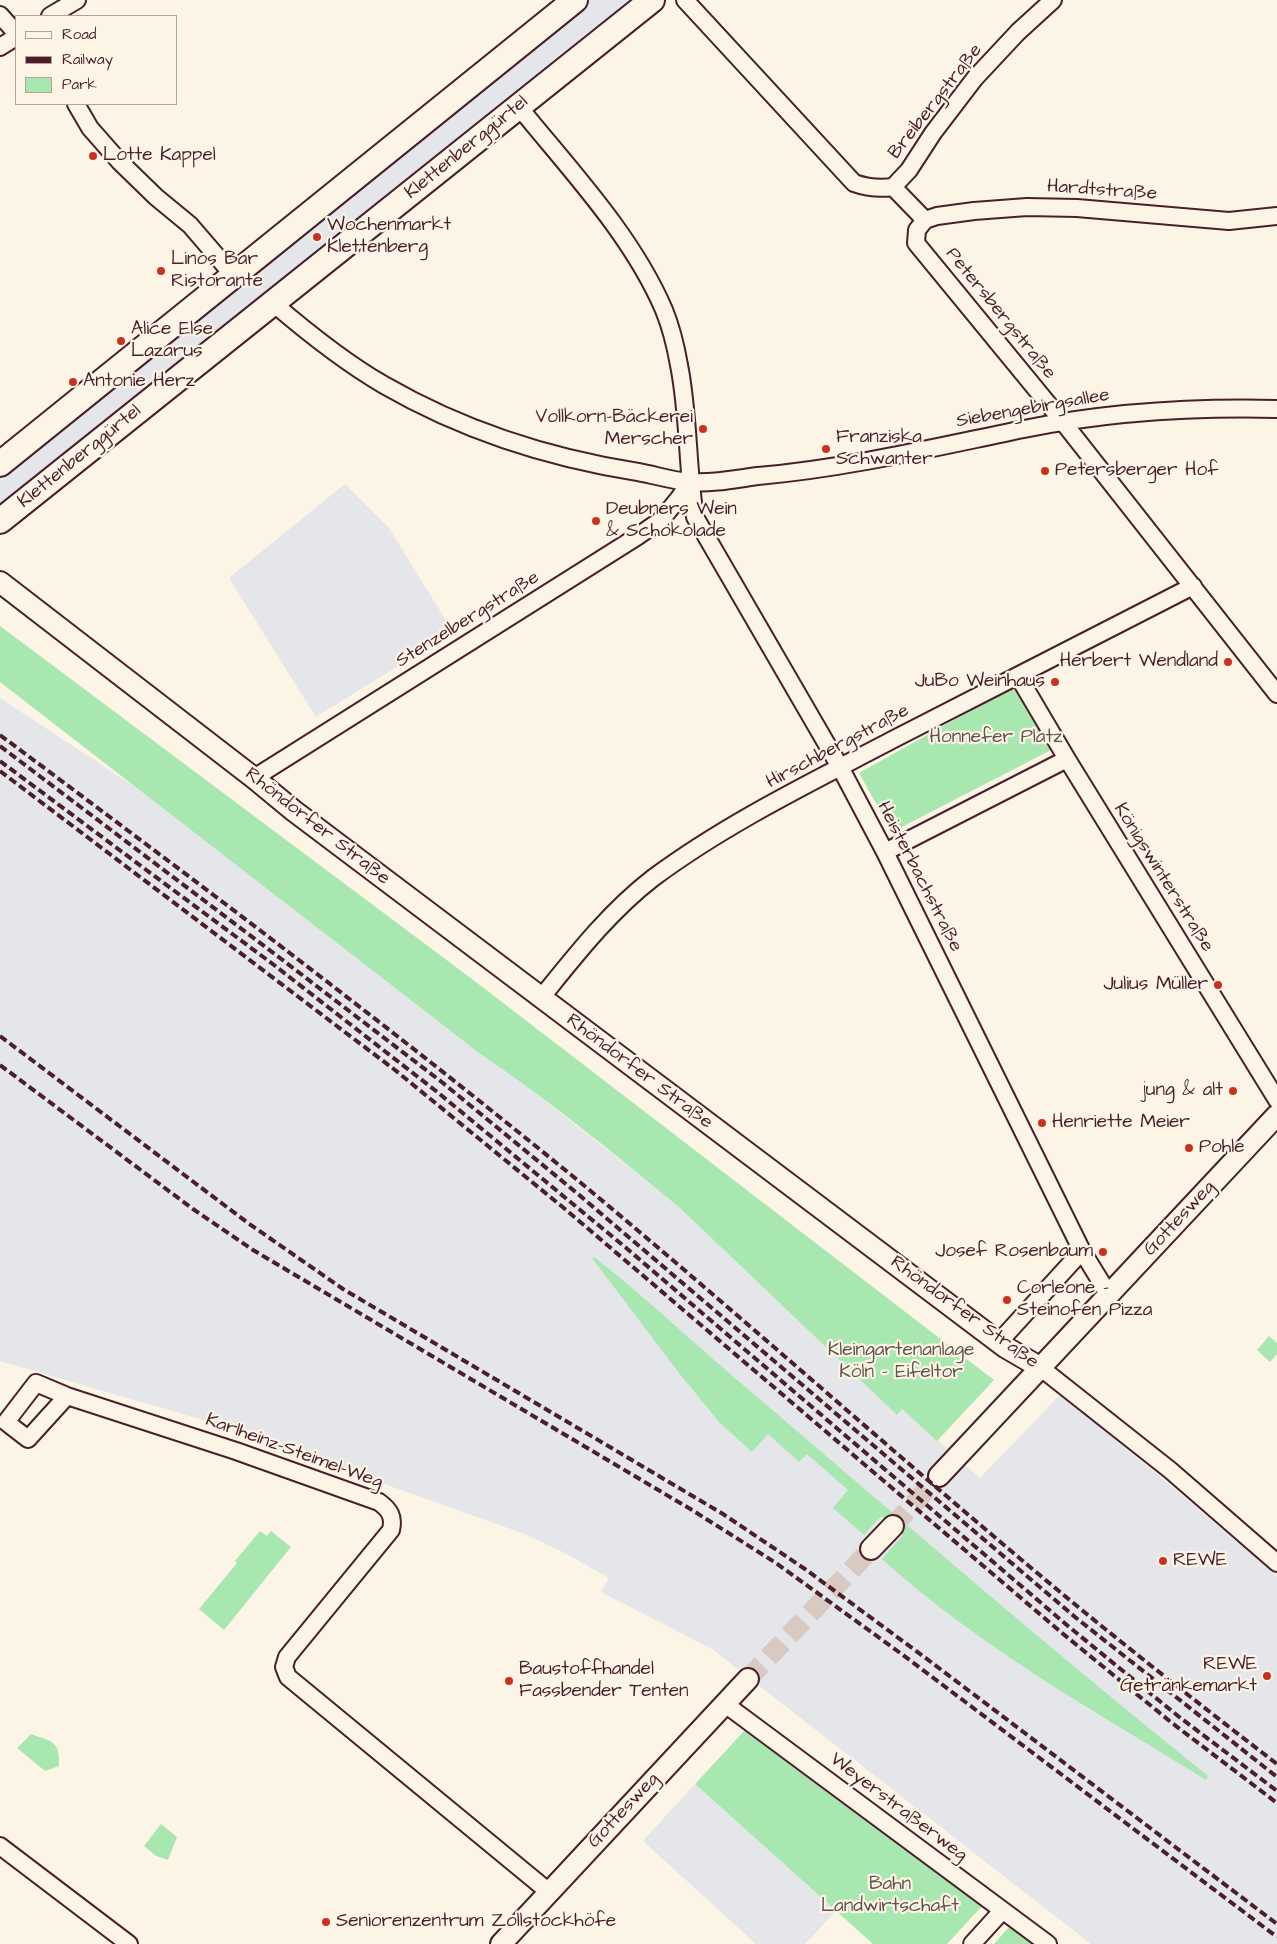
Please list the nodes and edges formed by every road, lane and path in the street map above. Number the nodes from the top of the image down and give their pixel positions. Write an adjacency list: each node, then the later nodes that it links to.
1 (77, 0): 7 (street)
2 (575, 0): 16 (main road)
3 (652, 0): 12 (main road, Klettenberggürtel)
4 (685, 0): 13 (street)
5 (1053, 0): 13 (street, Breibergstraße)
6 (0, 15): 8 (street)
7 (52, 15)
8 (15, 32)
9 (15, 38): 10 (street)
10 (0, 47)
11 (77, 105): 16 (street)
12 (519, 107): 17 (main road, Klettenberggürtel); 21 (street, Heisterbachstraße)
13 (893, 187): 15 (street)
14 (1277, 216): 15 (street, Hardtstraße)
15 (925, 220): 19 (street, Petersbergstraße)
16 (233, 275): 20 (main road)
17 (273, 303): 21 (street, Siebengebirgsallee); 22 (main road, Klettenberggürtel)
18 (1277, 409): 19 (street, Siebengebirgsallee)
19 (1062, 422): 21 (street, Siebengebirgsallee); 24 (street, Petersbergstraße)
20 (0, 464)
21 (690, 482): 28 (street, Heisterbachstraße); 29 (street, Stenzelbergstraße)
22 (0, 522)
23 (0, 582): 29 (street, Rhöndorfer Straße)
24 (1193, 586): 25 (street, Hirschbergstraße); 26 (street, Petersbergstraße)
25 (1018, 676): 27 (street, Königswinterstraße); 28 (street, Hirschbergstraße)
26 (1277, 694)
27 (1067, 760): 30 (street); 32 (street, Königswinterstraße)
28 (840, 767): 30 (street, Heisterbachstraße); 31 (street, Hirschbergstraße)
29 (254, 778): 31 (street, Rhöndorfer Straße)
30 (885, 852): 34 (street, Heisterbachstraße)
31 (541, 998): 36 (street, Rhöndorfer Straße)
32 (1277, 1100)
33 (1274, 1124): 35 (street, Gottesweg)
34 (1082, 1251): 35 (street, Heisterbachstraße); 36 (street)
35 (1109, 1295): 37 (street, Gottesweg)
36 (999, 1342): 37 (street, Rhöndorfer Straße)
37 (1041, 1368): 39 (street, Gottesweg); 42 (street, Rhöndorfer Straße)
38 (67, 1396): 46 (street, Karlheinz-Steimel-Weg)
39 (939, 1476)
40 (892, 1526): 41 (street)
41 (871, 1548)
42 (1277, 1563)
43 (748, 1679): 44 (street, Gottesweg)
44 (724, 1704): 46 (street, Gottesweg); 47 (street, Weyerstraßerweg)
45 (0, 1846): 48 (street)
46 (549, 1892): 49 (street, Gottesweg)
47 (1002, 1911): 50 (street); 51 (street, Weyerstraßerweg)
48 (129, 1944)
49 (501, 1944)
50 (972, 1944)
51 (1048, 1944)

